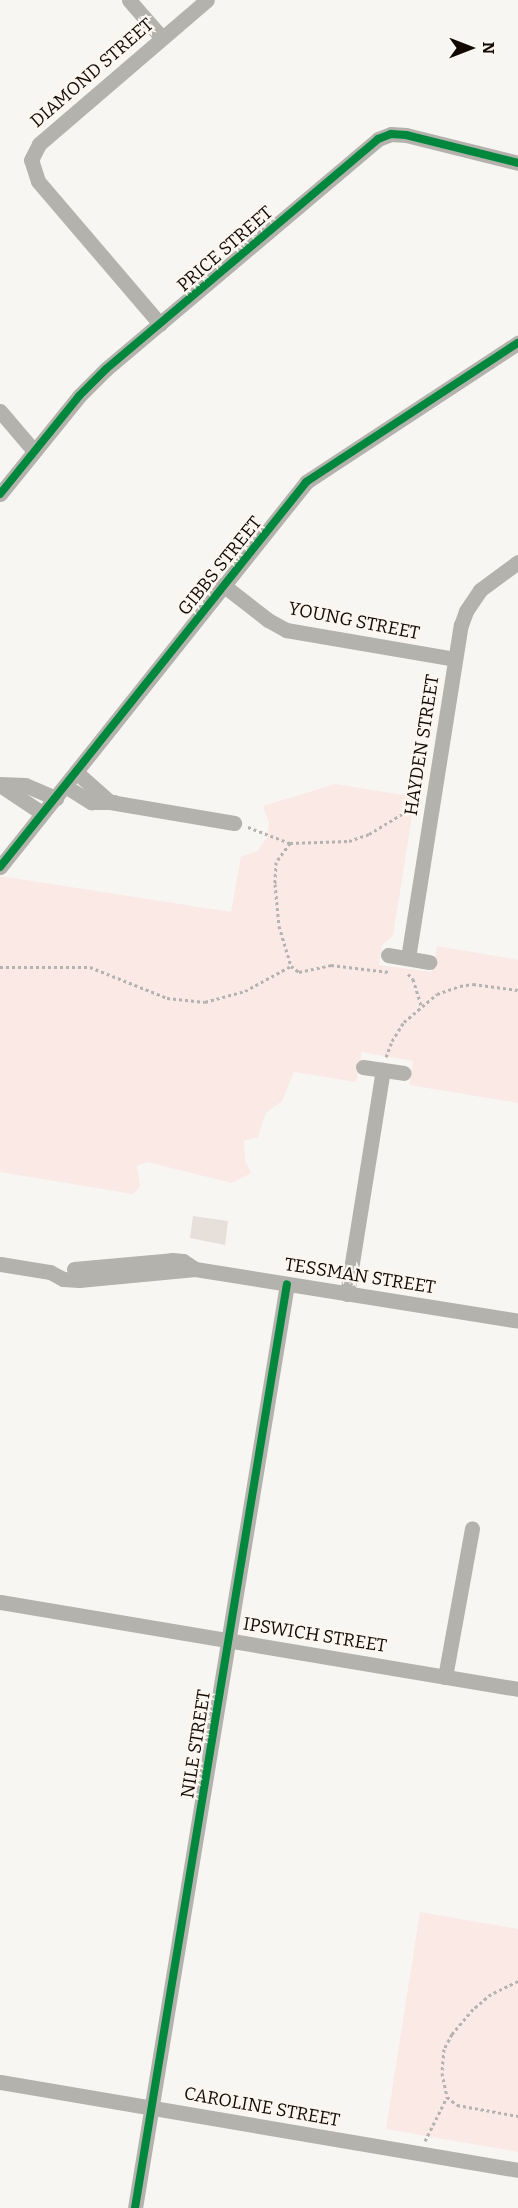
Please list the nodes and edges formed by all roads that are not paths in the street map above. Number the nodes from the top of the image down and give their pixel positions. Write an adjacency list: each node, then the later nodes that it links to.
1 (129, 0): 3 (street)
2 (207, 0): 3 (street, DIAMOND STREET)
3 (162, 38): 5 (street, DIAMOND STREET)
4 (518, 163): 5 (street, PRICE STREET)
5 (160, 324): 8 (street, PRICE STREET)
6 (518, 343): 11 (street, GIBBS STREET)
7 (0, 411): 8 (street)
8 (34, 451): 9 (street, PRICE STREET)
9 (0, 494)
10 (518, 562): 12 (street, HAYDEN STREET)
11 (223, 585): 12 (street, YOUNG STREET); 13 (street, GIBBS STREET)
12 (455, 659): 22 (street, HAYDEN STREET)
13 (76, 772): 15 (street, GIBBS STREET); 16 (street)
14 (0, 784): 15 (street); 17 (street)
15 (60, 792): 16 (street); 17 (street, GIBBS STREET)
16 (114, 802): 18 (street)
17 (42, 813): 19 (street, GIBBS STREET)
18 (234, 823)
19 (0, 867)
20 (388, 955): 22 (street)
21 (429, 962): 22 (street)
22 (405, 965)
23 (363, 1067): 24 (street)
24 (383, 1070): 25 (street); 28 (street)
25 (404, 1073)
26 (0, 1264): 27 (street, TESSMAN STREET)
27 (287, 1284): 28 (street, TESSMAN STREET); 32 (street, NILE STREET)
28 (347, 1294): 29 (street, TESSMAN STREET)
29 (518, 1321)
30 (472, 1528): 33 (street)
31 (0, 1602): 32 (street, IPSWICH STREET)
32 (228, 1640): 33 (street, IPSWICH STREET); 36 (street, NILE STREET)
33 (446, 1677): 34 (street, IPSWICH STREET)
34 (518, 1689)
35 (0, 2082): 36 (street, CAROLINE STREET)
36 (152, 2108): 37 (street, CAROLINE STREET); 38 (street, NILE STREET)
37 (518, 2170)
38 (135, 2208)

